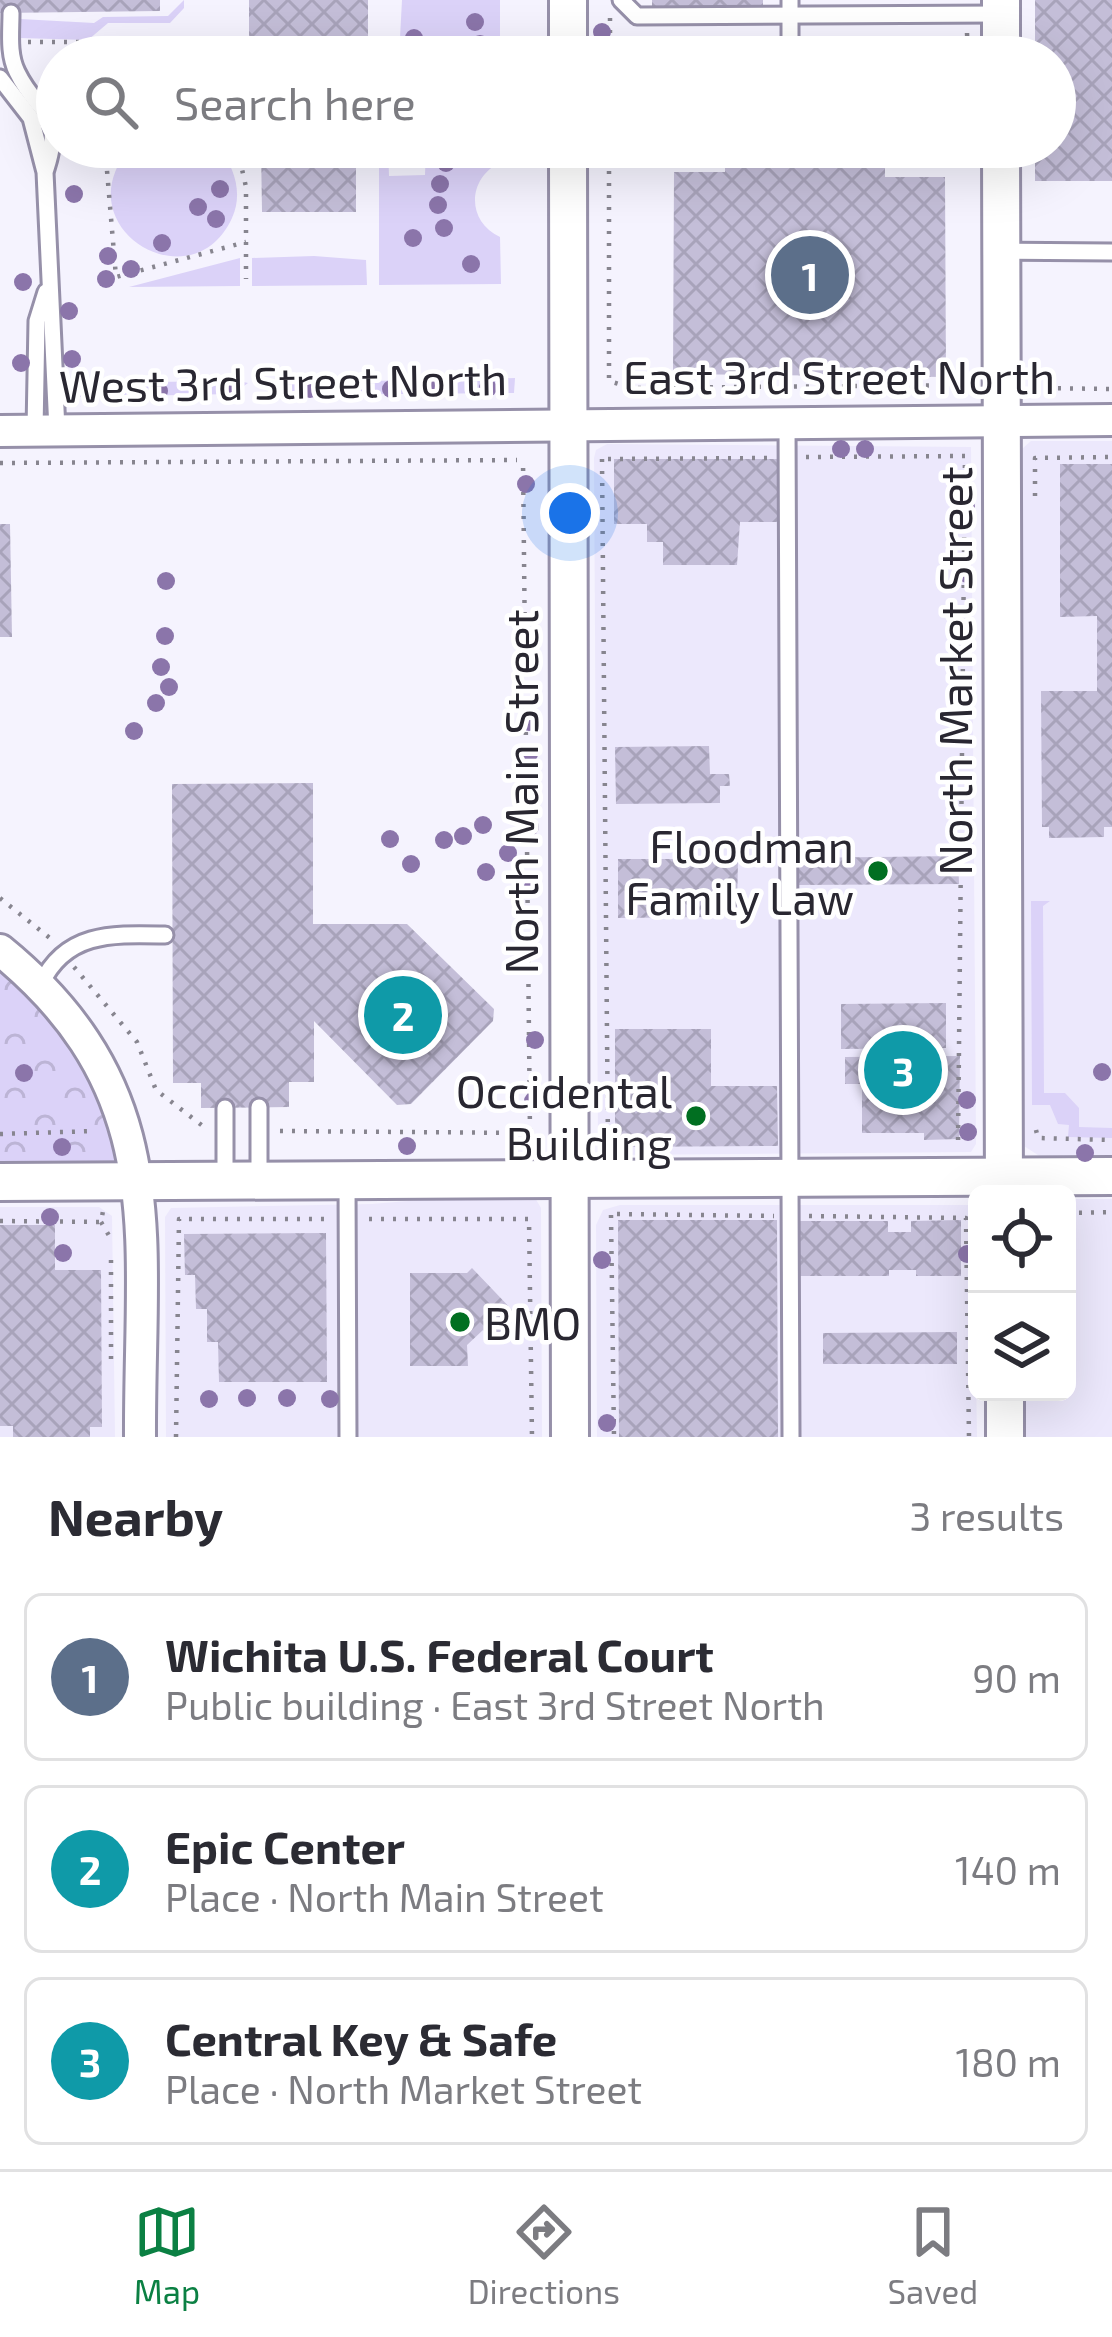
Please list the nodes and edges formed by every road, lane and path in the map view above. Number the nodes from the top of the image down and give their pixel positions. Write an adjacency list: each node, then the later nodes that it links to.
1 (568, 0): 7 (street)
2 (610, 0): 8 (path)
3 (621, 0): 5 (lane)
4 (1001, 7): 5 (lane)
5 (790, 8)
6 (11, 13): 9 (lane)
7 (568, 36)
8 (610, 36)
9 (11, 41): 10 (path); 12 (lane)
10 (36, 41)
11 (0, 78): 13 (lane)
12 (36, 94)
13 (36, 135)
14 (44, 168): 21 (lane)
15 (46, 168): 21 (lane)
16 (107, 168): 22 (path)
17 (242, 168): 22 (path)
18 (568, 168): 30 (street, North Main Street)
19 (610, 168): 26 (path)
20 (1001, 168): 23 (street, North Market Street)
21 (45, 172): 34 (lane)
22 (246, 242): 25 (path)
23 (1001, 251): 24 (lane); 31 (street, North Market Street)
24 (1112, 251)
25 (246, 279)
26 (974, 385)
27 (1033, 388): 28 (path)
28 (1112, 389)
29 (1112, 420): 31 (street, East 3rd Street North)
30 (567, 422): 32 (street, East 3rd Street North); 34 (street, West 3rd Street North); 53 (street, North Main Street)
31 (1001, 422): 32 (street, East 3rd Street North); 58 (street, North Market Street)
32 (787, 423): 51 (lane)
33 (0, 430): 34 (street, West 3rd Street North)
34 (46, 430)
35 (1112, 457): 37 (path)
36 (0, 463): 48 (path)
37 (1035, 504)
38 (0, 898): 41 (path)
39 (166, 935): 41 (lane)
40 (0, 950): 42 (street)
41 (62, 952): 42 (lane); 47 (path)
42 (41, 984): 57 (street)
43 (225, 1108): 47 (lane)
44 (259, 1108): 48 (lane)
45 (1034, 1124): 50 (path)
46 (100, 1126): 49 (path)
47 (225, 1131): 56 (lane)
48 (259, 1131): 56 (lane)
49 (0, 1134)
50 (1112, 1140)
51 (789, 1176): 53 (street); 58 (street); 62 (lane)
52 (1112, 1176): 58 (street)
53 (569, 1177): 55 (street); 72 (street, North Main Street)
54 (0, 1181): 57 (street)
55 (347, 1182): 56 (street); 63 (lane)
56 (242, 1183): 57 (street)
57 (139, 1184): 68 (street)
58 (1004, 1185)
59 (103, 1211): 65 (path)
60 (1112, 1212): 61 (path)
61 (1076, 1213)
62 (790, 1216): 73 (path); 74 (lane); 75 (path)
63 (347, 1219): 69 (path); 70 (lane); 71 (path)
64 (0, 1220): 65 (path)
65 (101, 1222): 66 (path)
66 (111, 1370)
67 (1005, 1401): 76 (street)
68 (140, 1437)
69 (176, 1437)
70 (348, 1437)
71 (532, 1437)
72 (570, 1437)
73 (614, 1437)
74 (790, 1437)
75 (969, 1437)
76 (1005, 1437)

